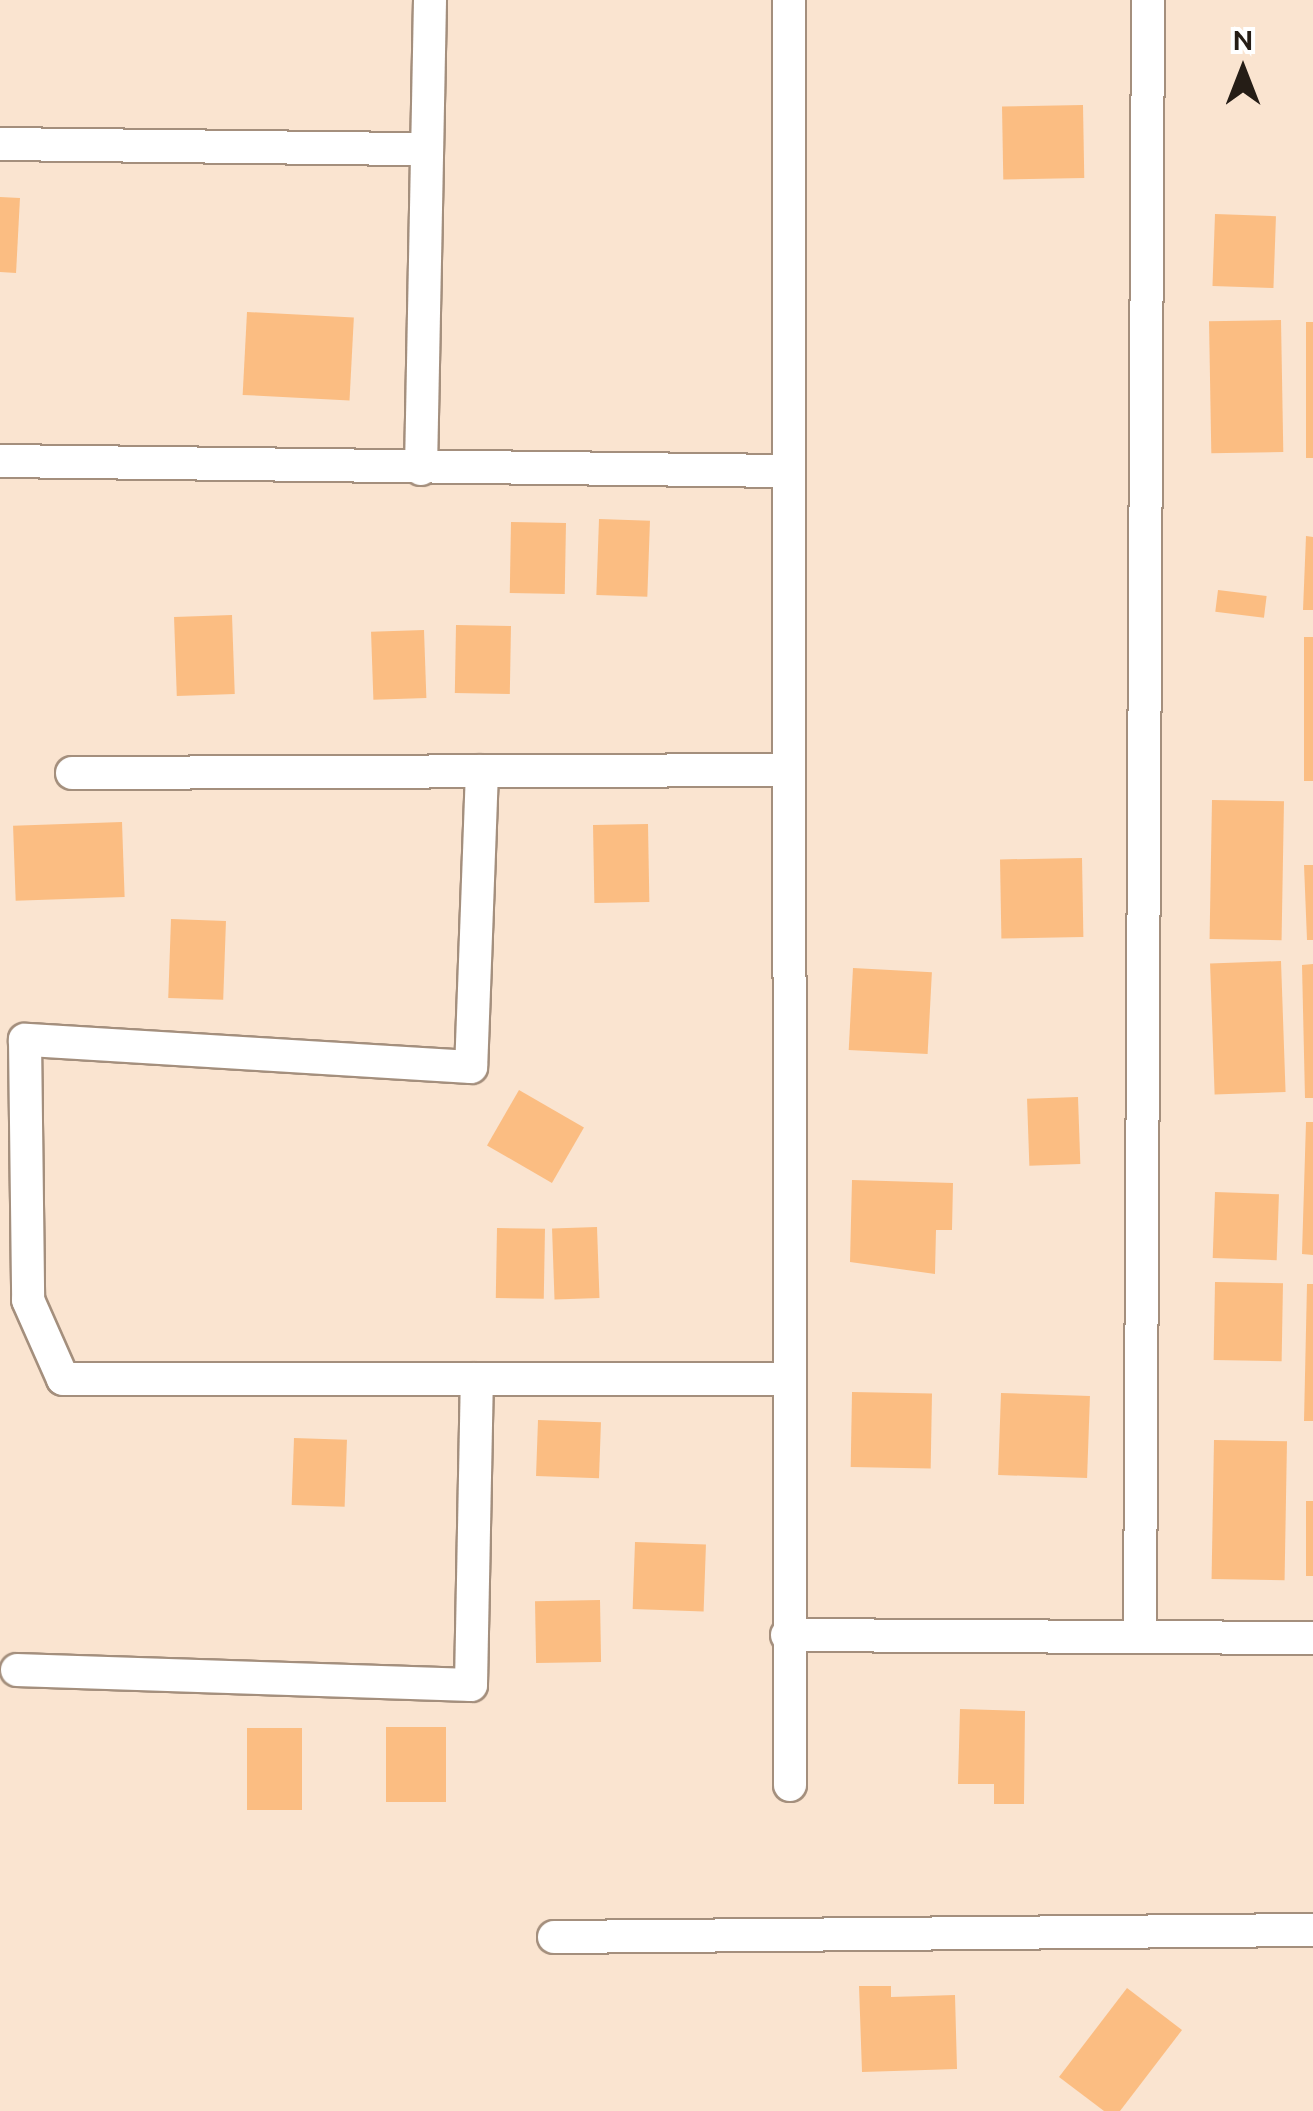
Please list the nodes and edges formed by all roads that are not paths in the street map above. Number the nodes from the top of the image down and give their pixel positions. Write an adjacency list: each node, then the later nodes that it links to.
1 (430, 0): 5 (street)
2 (789, 0): 8 (street)
3 (1148, 0): 15 (street)
4 (0, 144): 5 (street)
5 (428, 149): 7 (street)
6 (0, 462): 7 (street)
7 (421, 469): 8 (street)
8 (788, 471): 9 (street)
9 (788, 770): 10 (street); 13 (street)
10 (482, 771): 11 (street); 12 (street)
11 (72, 773)
12 (477, 1380): 13 (street); 17 (street)
13 (787, 1380): 14 (street)
14 (787, 1634): 15 (street); 18 (street)
15 (1140, 1636): 16 (street)
16 (1313, 1638)
17 (17, 1670)
18 (790, 1785)
19 (1313, 1930): 20 (street)
20 (554, 1937)

